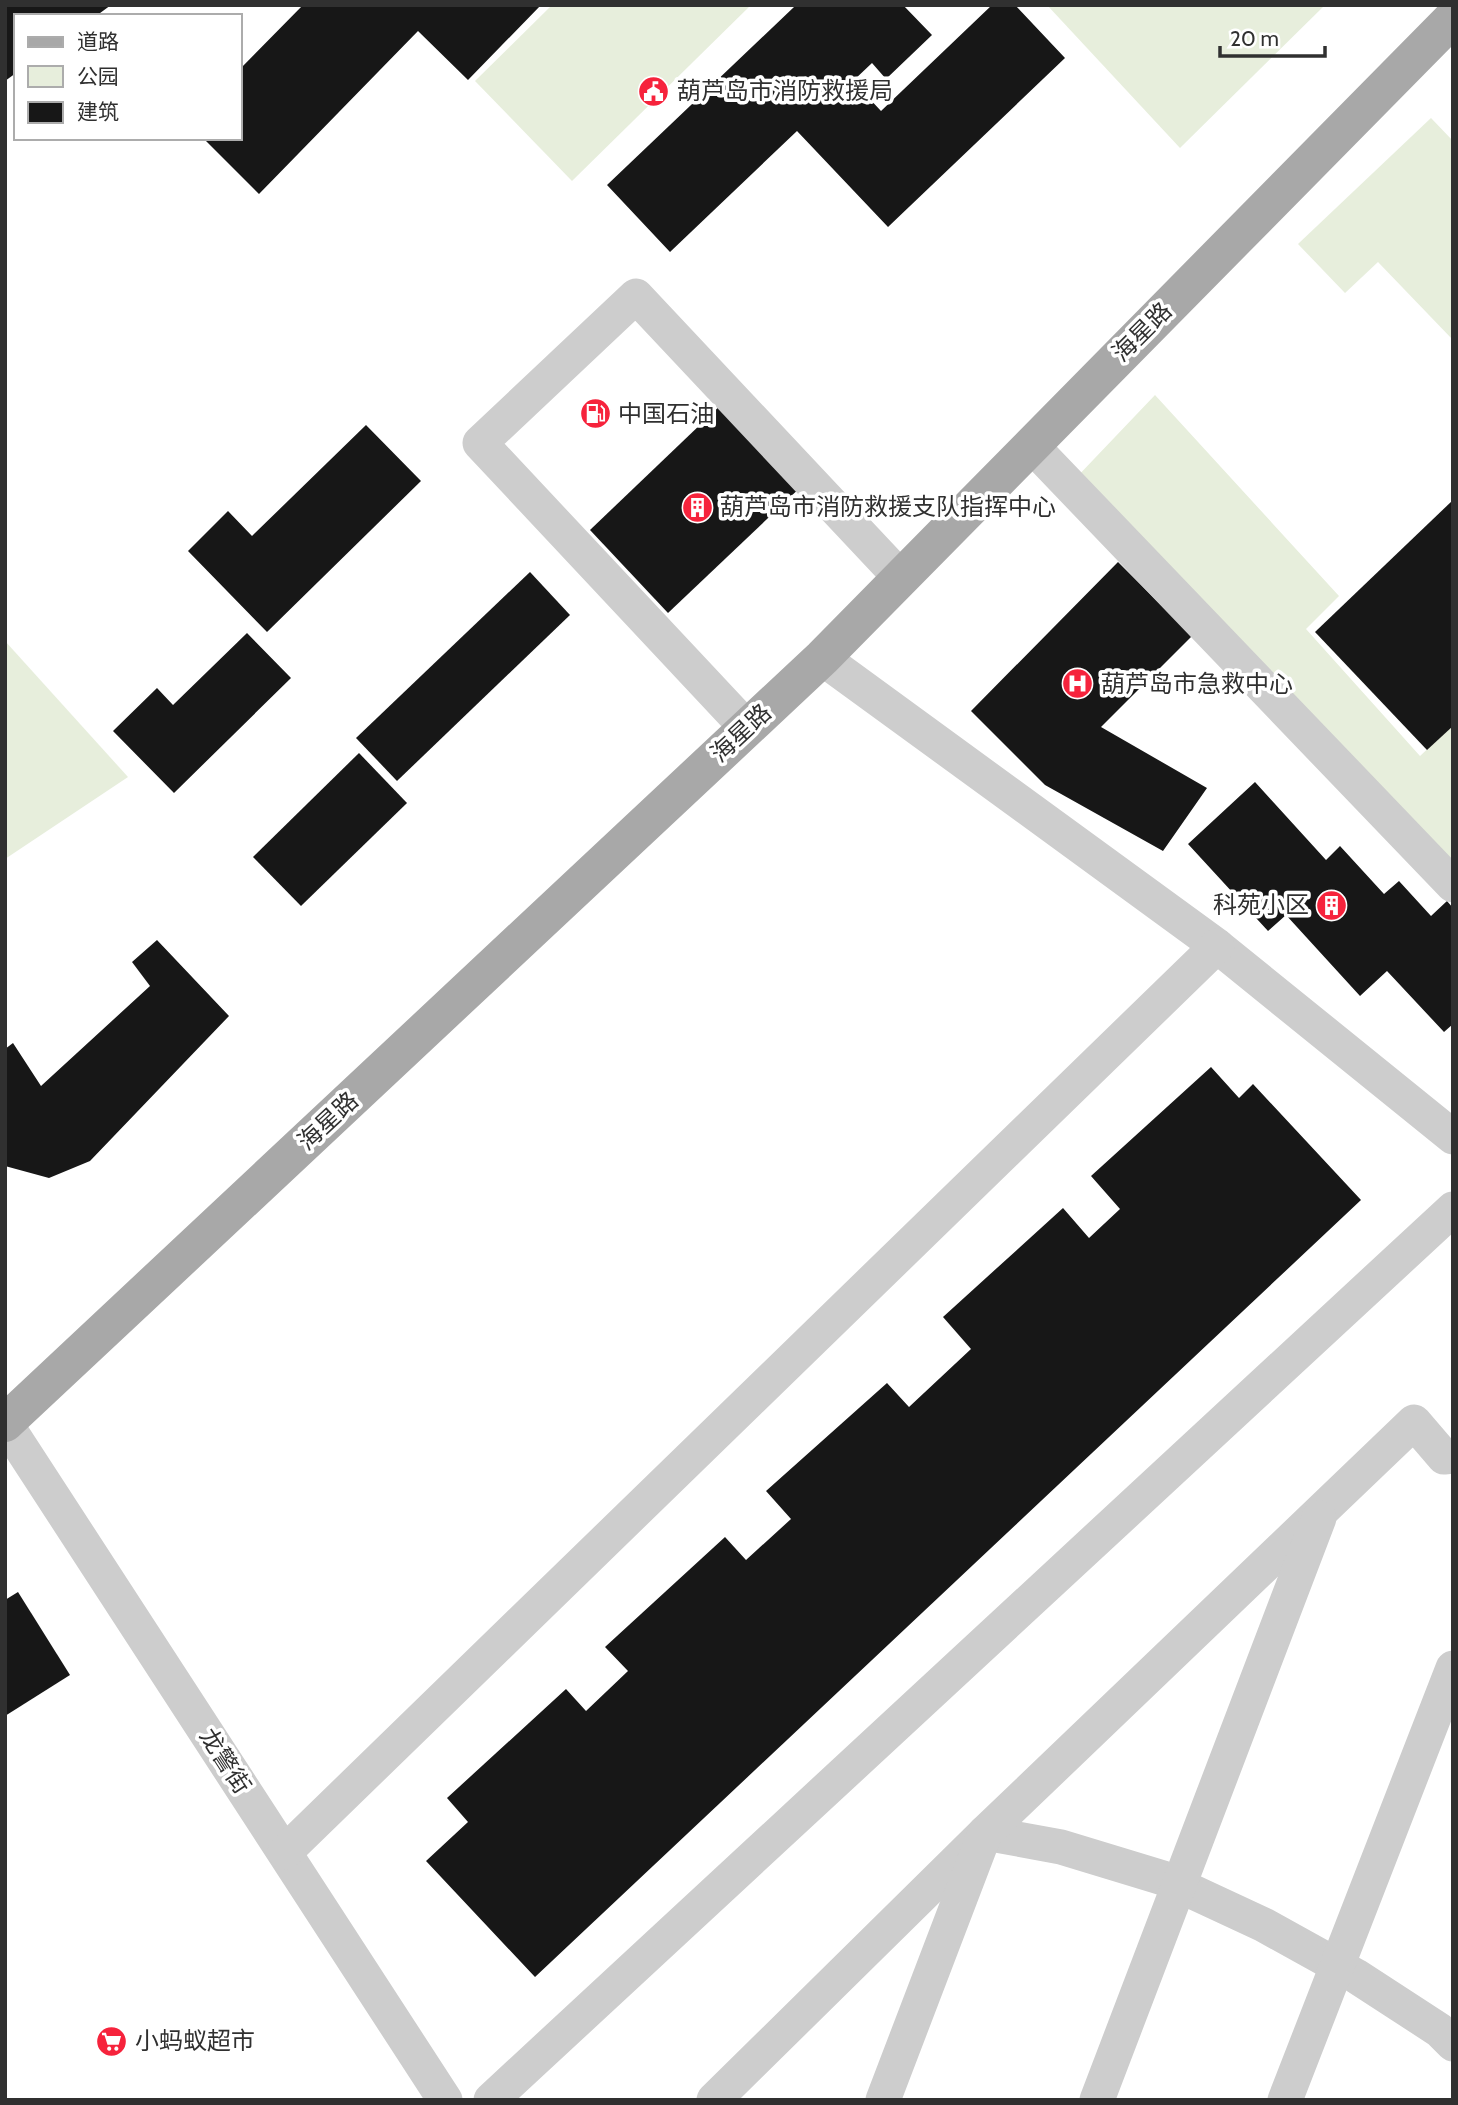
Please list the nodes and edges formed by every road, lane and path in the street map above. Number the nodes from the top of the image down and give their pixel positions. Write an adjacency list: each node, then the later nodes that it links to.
1 (1453, 18): 2 (main road, 海星路)
2 (1031, 445): 3 (main road, 海星路); 6 (street)
3 (901, 578): 4 (main road, 海星路); 5 (street)
4 (822, 658): 5 (main road, 海星路); 7 (street)
5 (747, 728): 10 (main road, 海星路)
6 (1453, 885)
7 (1217, 946): 8 (street); 15 (street)
8 (1453, 1137)
9 (1453, 1209): 20 (street)
10 (5, 1423): 15 (street, 龙警街)
11 (1453, 1456): 12 (street)
12 (1322, 1510): 14 (street); 16 (street)
13 (1453, 1668): 17 (street)
14 (985, 1833): 16 (street); 21 (street); 22 (street)
15 (285, 1852): 19 (street, 龙警街)
16 (1179, 1885): 17 (street); 23 (street)
17 (1336, 1965): 18 (street); 24 (street)
18 (1453, 2044)
19 (445, 2100)
20 (491, 2100)
21 (714, 2100)
22 (883, 2100)
23 (1097, 2100)
24 (1285, 2100)

